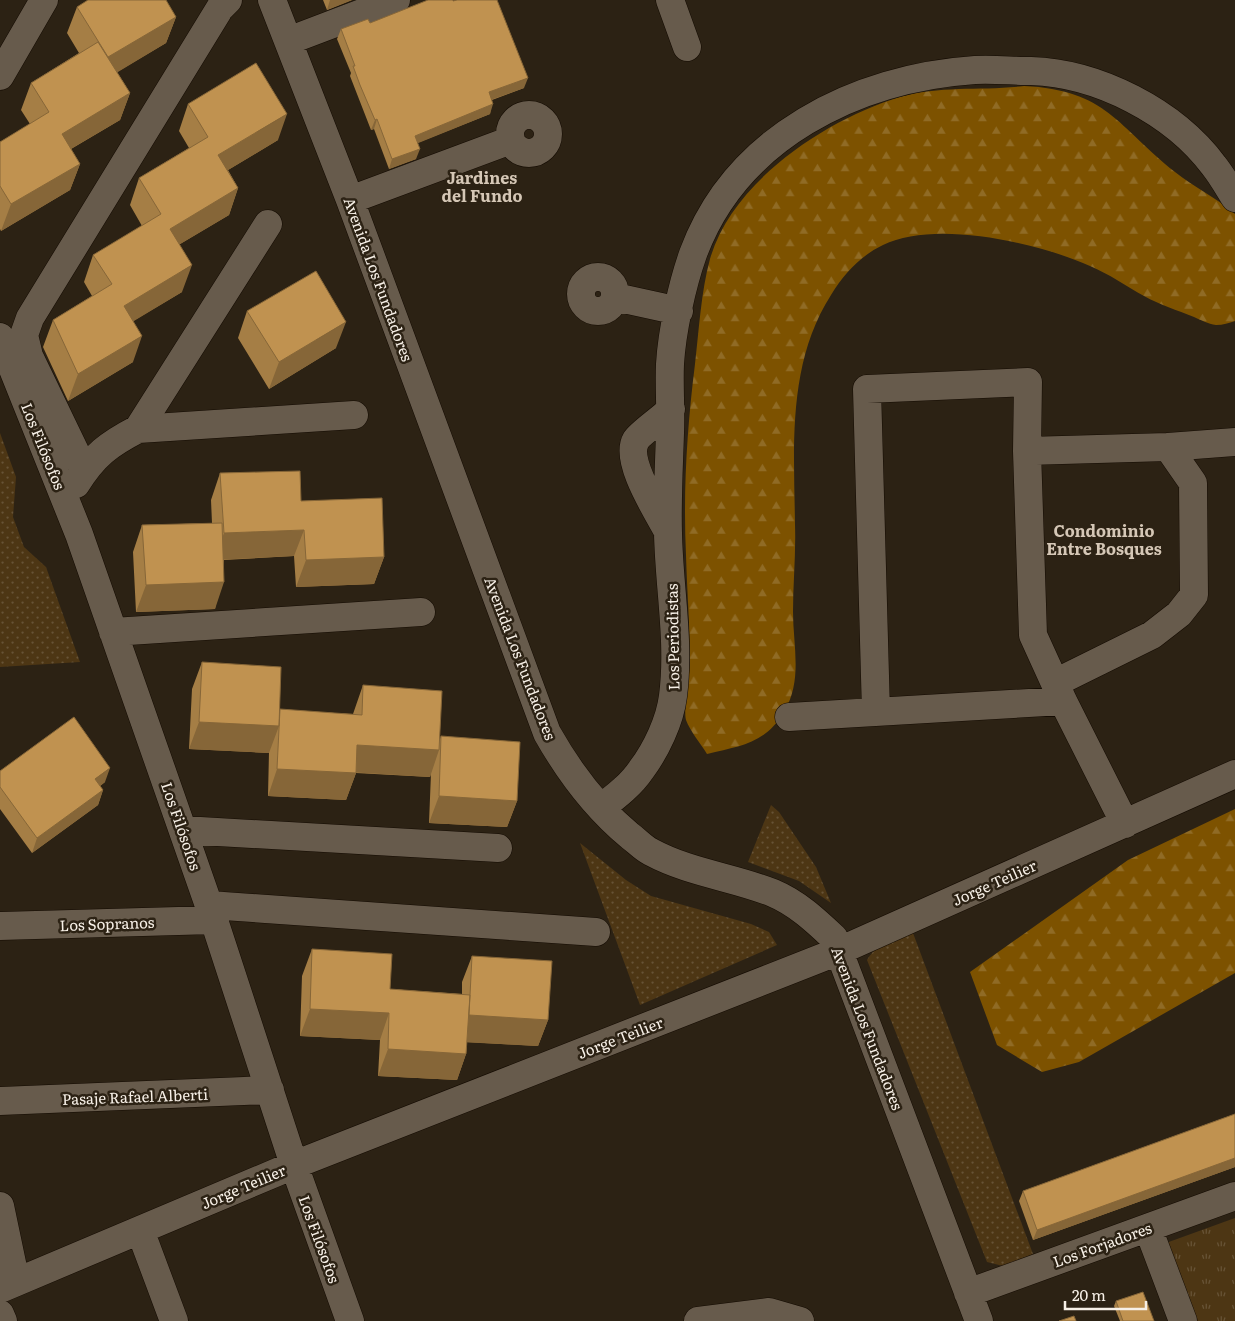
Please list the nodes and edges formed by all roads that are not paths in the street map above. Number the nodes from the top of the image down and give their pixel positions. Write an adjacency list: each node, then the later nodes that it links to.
1 (44, 0): 8 (street)
2 (228, 0): 22 (street)
3 (272, 0): 6 (street, Avenida Los Fundadores)
4 (396, 0): 6 (street)
5 (670, 0): 7 (street)
6 (288, 41): 11 (street, Avenida Los Fundadores)
7 (687, 47)
8 (0, 76)
9 (511, 140): 11 (street)
10 (1235, 198): 14 (street, Los Periodistas)
11 (350, 200): 31 (street, Avenida Los Fundadores)
12 (268, 224): 18 (street)
13 (615, 297): 14 (street)
14 (679, 311): 16 (street, Los Periodistas)
15 (0, 337): 23 (street, Los Filósofos)
16 (671, 409): 24 (street, Los Periodistas); 24 (street, Los Periodistas)
17 (354, 415): 18 (street)
18 (138, 429): 22 (street)
19 (1235, 442): 20 (street)
20 (1168, 447): 21 (street); 27 (street)
21 (1027, 451): 27 (street); 28 (street)
22 (84, 470): 23 (street)
23 (66, 500): 26 (street, Los Filósofos)
24 (668, 532): 31 (street, Los Periodistas)
25 (421, 612): 26 (street)
26 (113, 632): 33 (street, Los Filósofos)
27 (1059, 692): 28 (street); 32 (street)
28 (876, 712): 29 (street)
29 (789, 717)
30 (1235, 774): 32 (street, Jorge Teilier)
31 (601, 808): 38 (street, Avenida Los Fundadores)
32 (1125, 824): 38 (street, Jorge Teilier)
33 (183, 830): 34 (street); 35 (street, Los Filósofos)
34 (498, 848)
35 (212, 913): 36 (street, Los Sopranos); 37 (street, Los Sopranos); 39 (street, Los Filósofos)
36 (0, 926)
37 (596, 932)
38 (839, 951): 41 (street, Jorge Teilier); 47 (street, Avenida Los Fundadores)
39 (270, 1090): 40 (street, Pasaje Rafael Alberti); 41 (street, Los Filósofos)
40 (0, 1102)
41 (294, 1165): 45 (street, Jorge Teilier); 51 (street, Los Filósofos)
42 (1235, 1196): 44 (street, Los Forjadores)
43 (0, 1206): 46 (street)
44 (1148, 1228): 47 (street, Los Forjadores); 55 (street)
45 (140, 1230): 46 (street, Jorge Teilier); 50 (street)
46 (8, 1285)
47 (968, 1293): 54 (street, Avenida Los Fundadores)
48 (0, 1314): 49 (street)
49 (3, 1321)
50 (174, 1321)
51 (350, 1321)
52 (698, 1321): 53 (street)
53 (800, 1321)
54 (979, 1321)
55 (1183, 1321)

